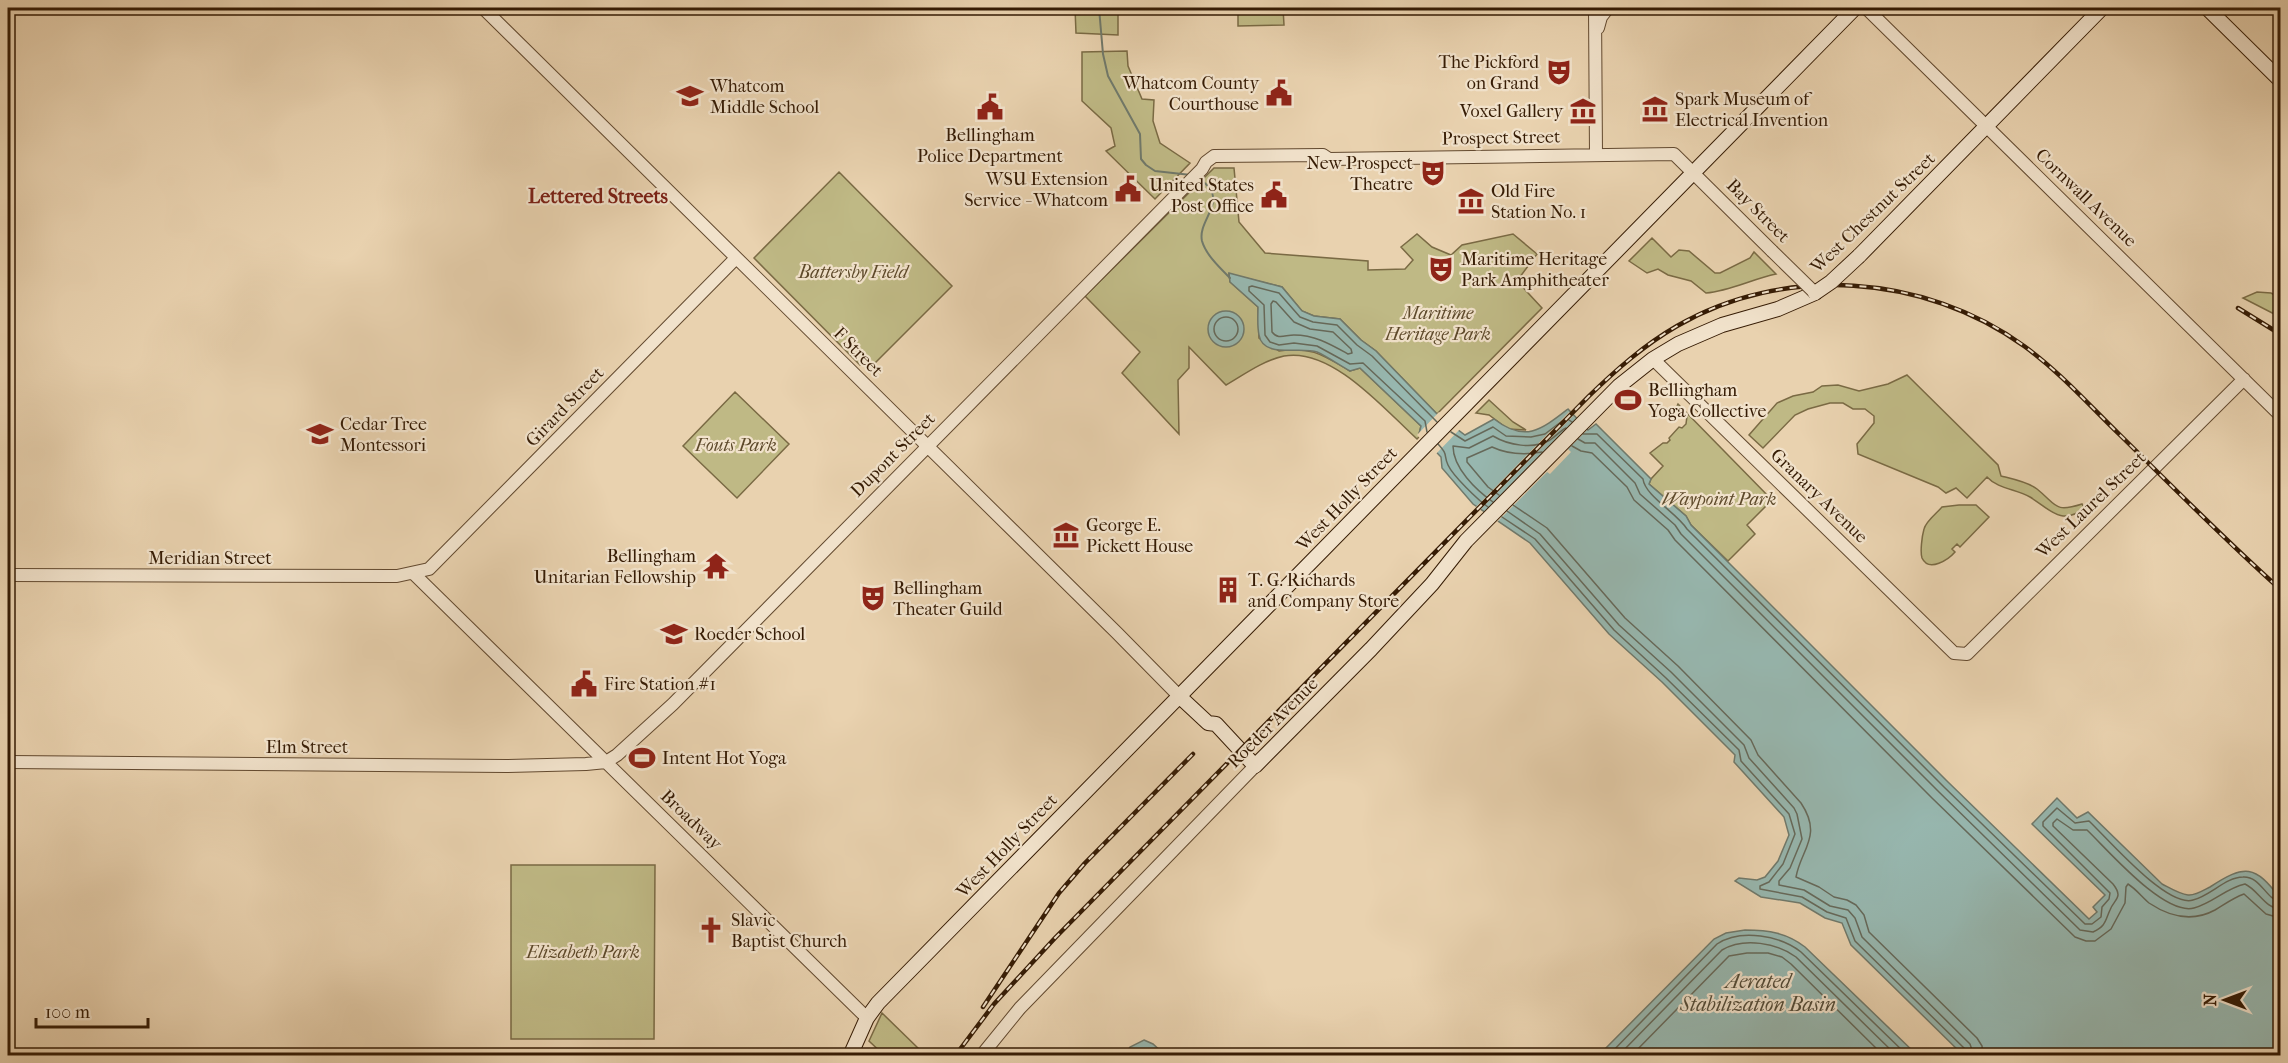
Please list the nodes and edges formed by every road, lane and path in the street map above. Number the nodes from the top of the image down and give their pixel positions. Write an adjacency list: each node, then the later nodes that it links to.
1 (483, 8): 15 (street, F Street)
2 (1595, 8): 8 (street)
3 (1608, 8): 8 (street)
4 (1855, 8): 14 (main road, West Holly Street)
5 (1866, 8): 10 (street, Cornwall Avenue)
6 (2102, 8): 10 (main road, West Chestnut Street)
7 (2207, 8): 9 (main road)
8 (1595, 35): 12 (street)
9 (2280, 80)
10 (1986, 126): 16 (main road, West Chestnut Street, bridge); 18 (street, Cornwall Avenue)
11 (1674, 154): 12 (street, Prospect Street); 14 (street, Bay Street)
12 (1596, 155): 13 (street, Prospect Street)
13 (1220, 160): 21 (street, Dupont Street)
14 (1694, 172): 16 (street, Bay Street, bridge); 25 (main road, West Holly Street)
15 (736, 258): 21 (street, F Street); 22 (street, Girard Street)
16 (1815, 293): 17 (main road, West Chestnut Street)
17 (1658, 356): 20 (main road, West Chestnut Street); 24 (street, Granary Avenue)
18 (2244, 379): 19 (street, Cornwall Avenue); 24 (street, West Laurel Street)
19 (2280, 415)
20 (1585, 419): 28 (main road, Roeder Avenue)
21 (928, 446): 25 (street, F Street); 27 (street, Dupont Street)
22 (413, 573): 23 (street, Meridian Street); 27 (street, Broadway)
23 (8, 575)
24 (1962, 655)
25 (1179, 696): 28 (main road, F Street); 29 (main road, West Holly Street)
26 (8, 762): 27 (street, Elm Street)
27 (606, 762): 29 (street, Broadway)
28 (1255, 766): 31 (street, Roeder Avenue)
29 (867, 1018): 30 (main road, West Holly Street)
30 (850, 1056)
31 (981, 1056)

